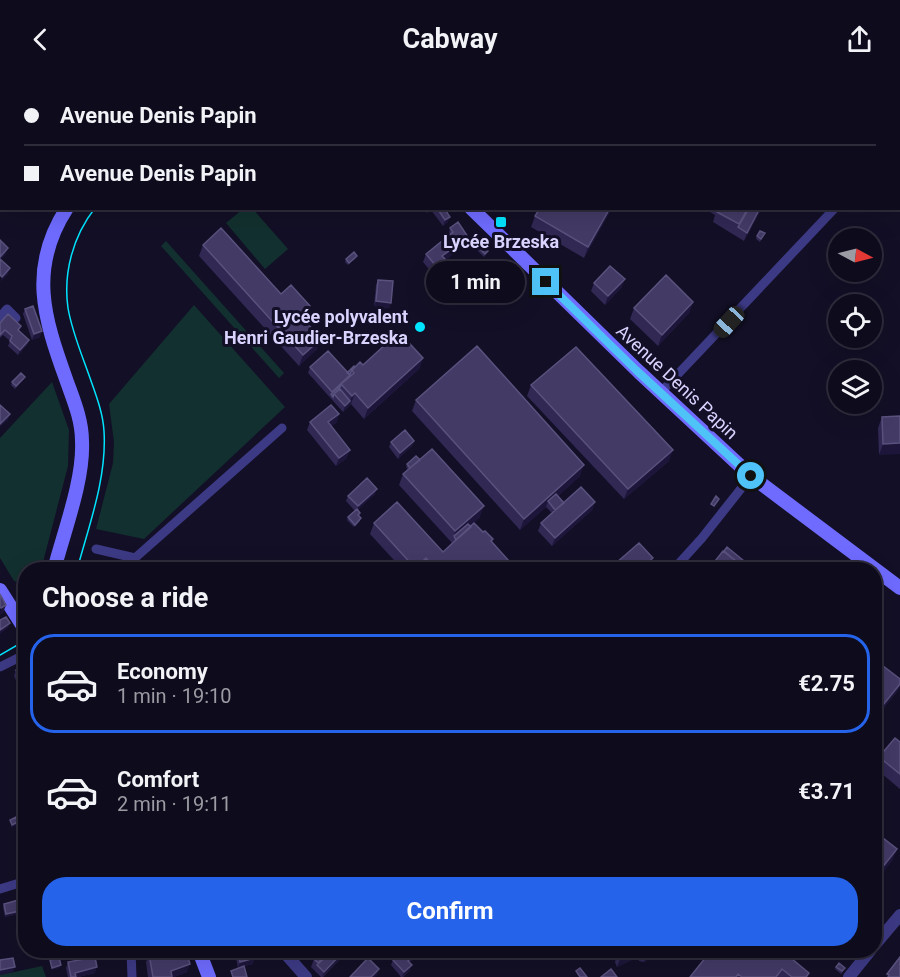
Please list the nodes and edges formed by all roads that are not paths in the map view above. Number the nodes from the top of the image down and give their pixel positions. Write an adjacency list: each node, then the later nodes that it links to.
1 (59, 210): 12 (main road)
2 (66, 210): 13 (main road)
3 (473, 210): 7 (main road, Avenue Denis Papin)
4 (834, 210): 7 (street)
5 (0, 317): 6 (street)
6 (16, 318)
7 (661, 392): 9 (main road, Avenue Denis Papin)
8 (282, 428): 11 (street)
9 (751, 476): 15 (street); 16 (main road, Avenue Denis Papin)
10 (96, 549): 11 (street)
11 (135, 558): 14 (street)
12 (51, 562)
13 (56, 562)
14 (131, 562)
15 (680, 562)
16 (865, 562)
17 (882, 574): 19 (main road, Avenue Denis Papin)
18 (0, 579): 21 (main road)
19 (900, 588)
20 (0, 590): 22 (main road)
21 (18, 606)
22 (18, 618)
23 (18, 658): 24 (street)
24 (0, 667)
25 (18, 883): 26 (street)
26 (0, 889)
27 (900, 915): 28 (street)
28 (882, 936)
29 (131, 958): 33 (street)
30 (201, 958): 34 (main road)
31 (289, 958): 35 (street)
32 (864, 958): 36 (street)
33 (132, 977)
34 (208, 977)
35 (306, 977)
36 (849, 977)

